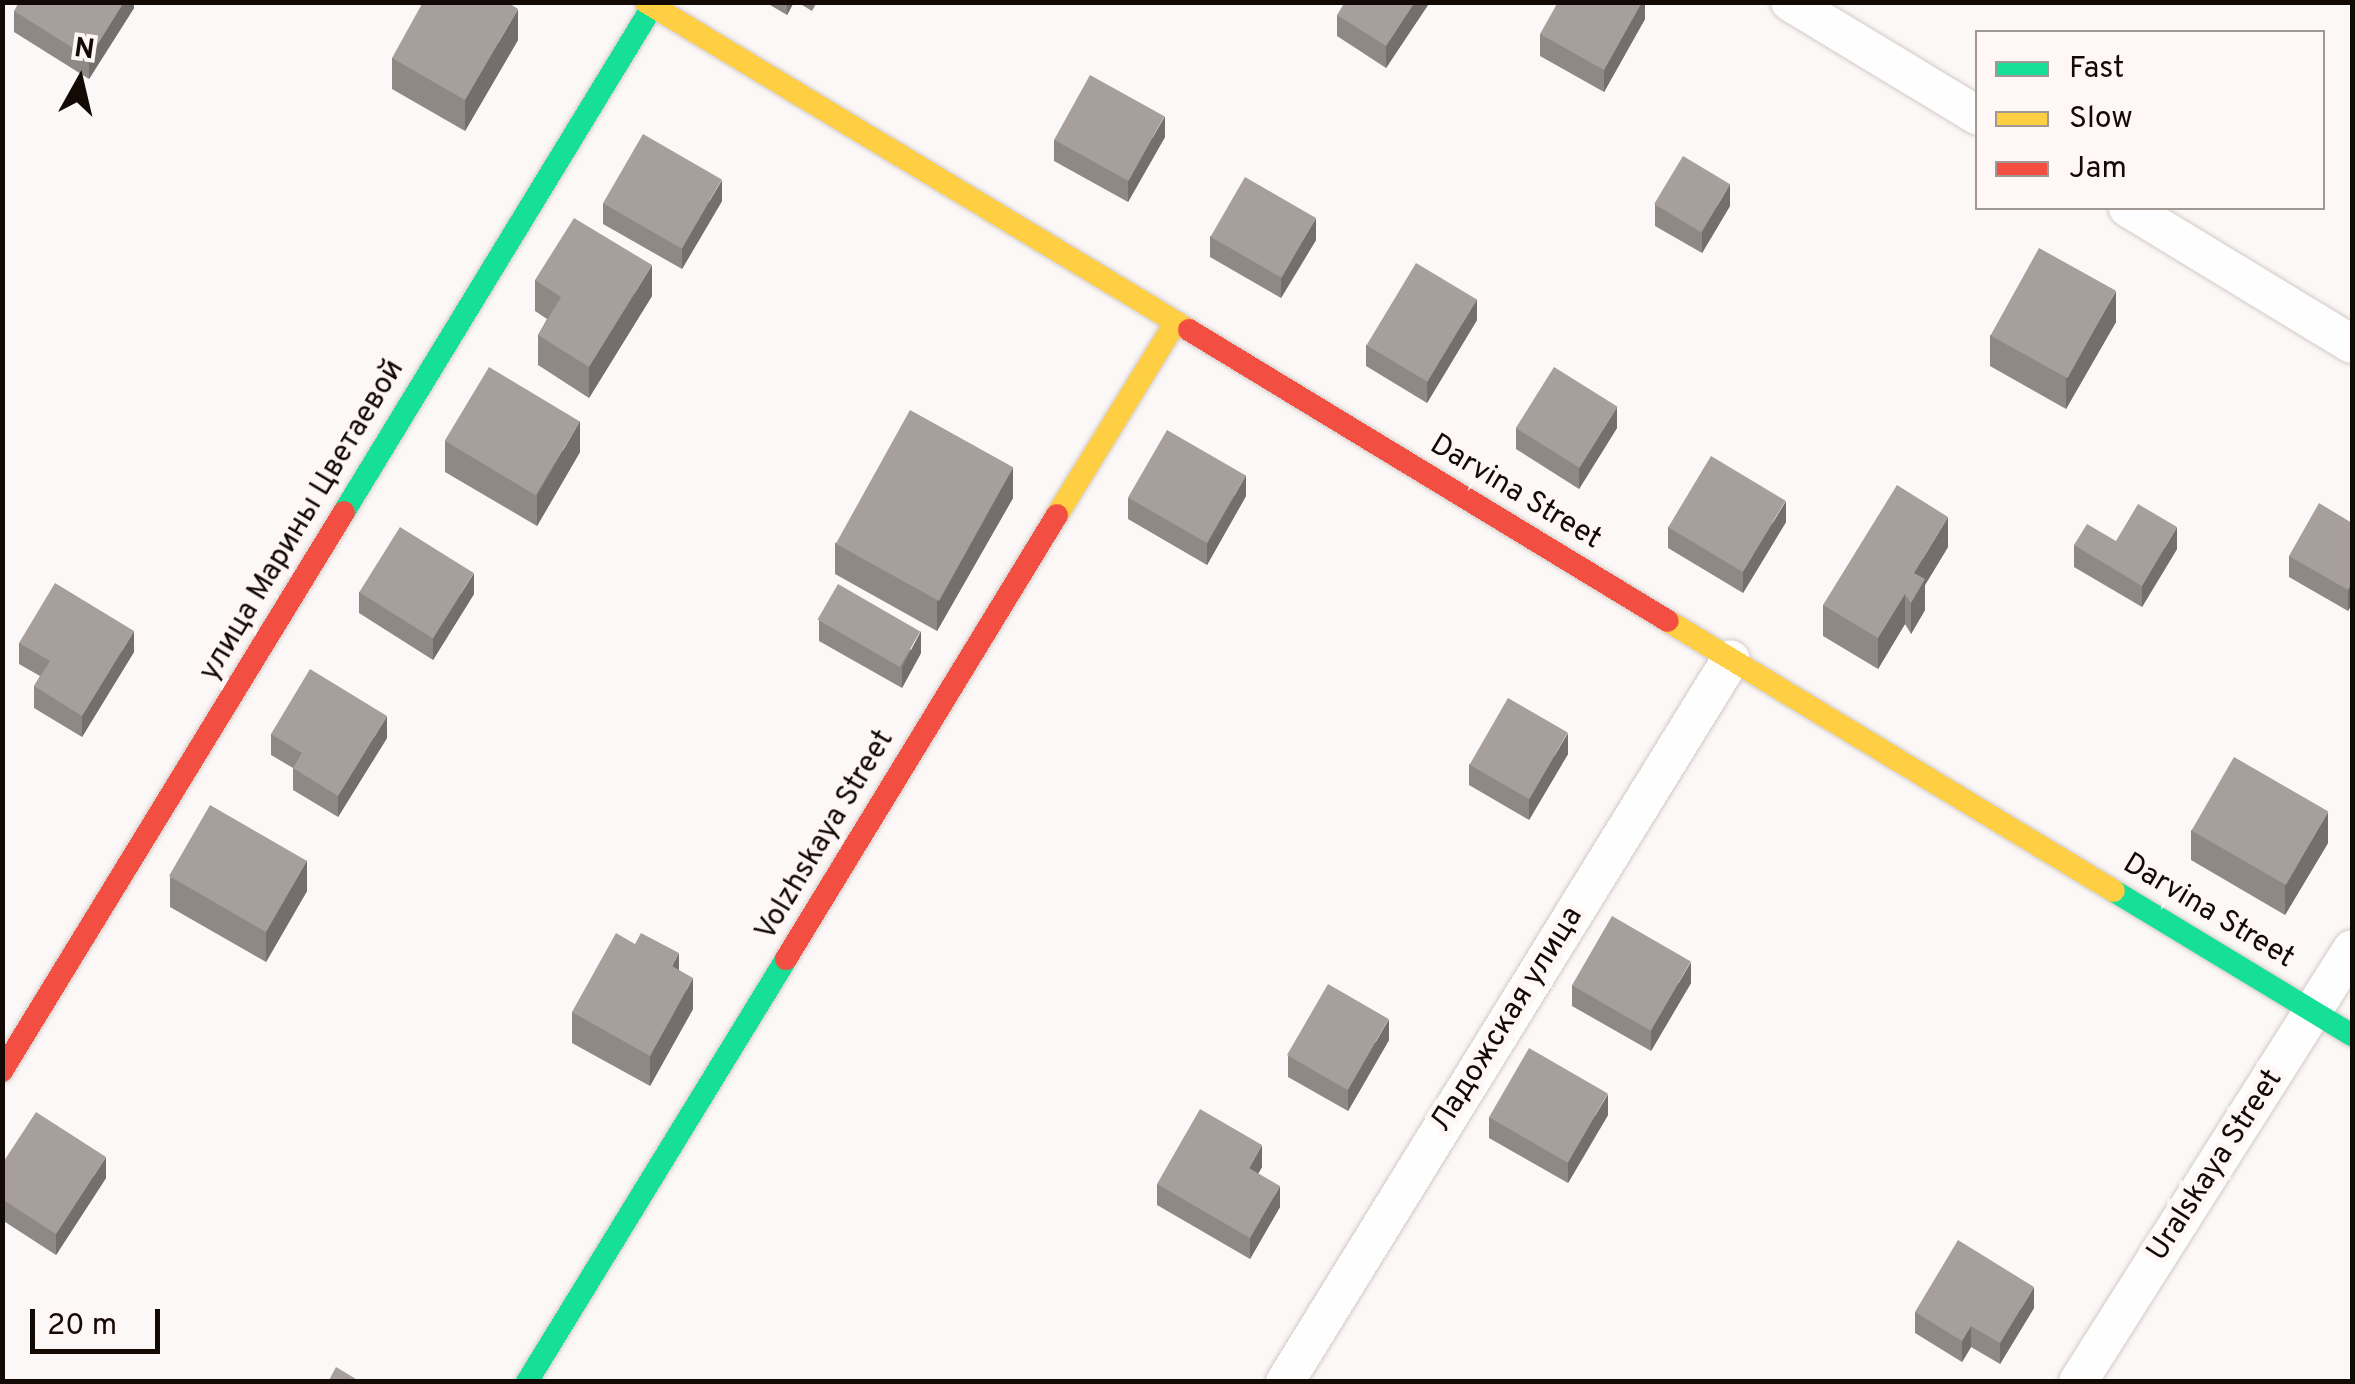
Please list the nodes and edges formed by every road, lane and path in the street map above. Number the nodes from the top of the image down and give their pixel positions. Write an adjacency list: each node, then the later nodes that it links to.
1 (1790, 2): 3 (street)
2 (651, 4): 5 (street, Darvina Street); 11 (street, улица Марины Цветаевой)
3 (1975, 114)
4 (2131, 210): 6 (street)
5 (1175, 323): 7 (street, Darvina Street); 12 (street, Volzhskaya Street)
6 (2352, 344)
7 (1731, 658): 9 (street, Darvina Street); 13 (street, Ладожская улица)
8 (2352, 949): 9 (street, Uralskaya Street)
9 (2314, 1012): 10 (street, Darvina Street); 14 (street, Uralskaya Street)
10 (2352, 1035)
11 (2, 1071)
12 (527, 1382)
13 (1285, 1382)
14 (2078, 1382)

